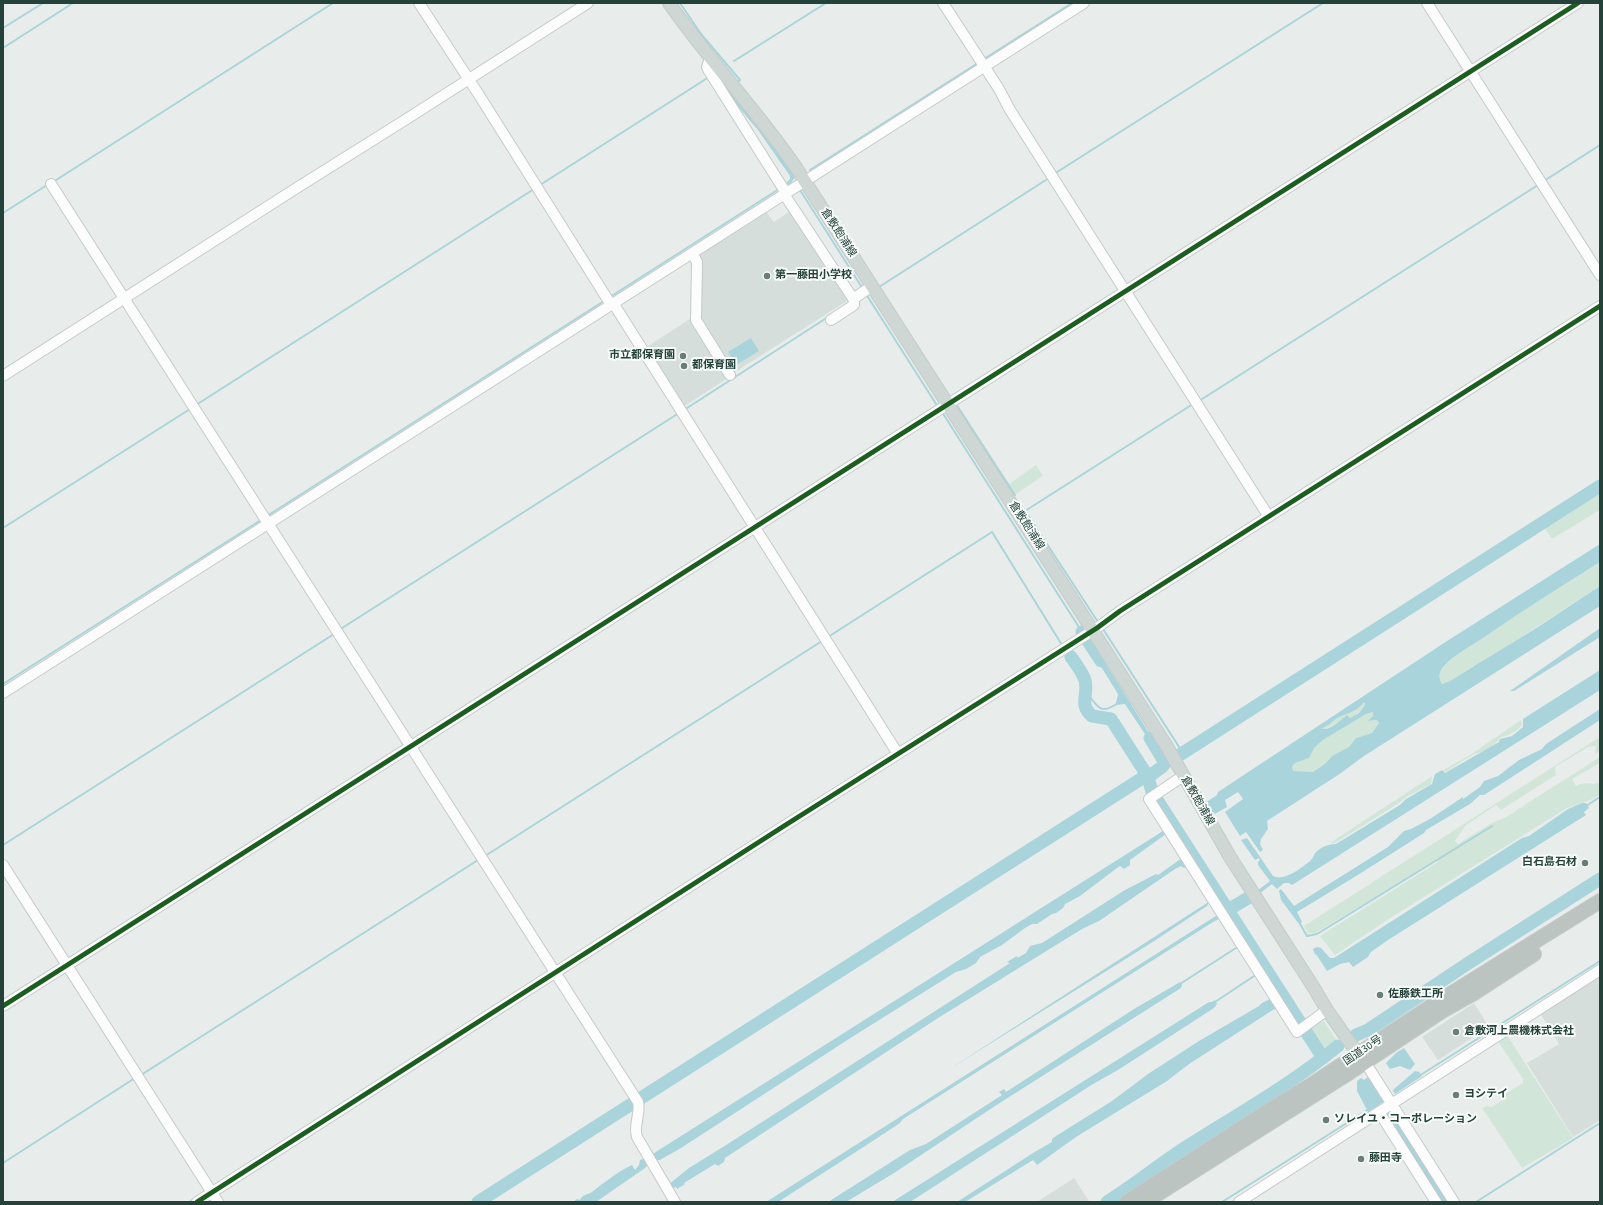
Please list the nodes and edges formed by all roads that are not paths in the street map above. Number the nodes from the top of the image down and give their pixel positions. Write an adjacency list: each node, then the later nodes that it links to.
1 (419, 3): 11 (street)
2 (588, 3): 11 (street)
3 (670, 3): 8 (main road, 倉敷飽浦線)
4 (942, 3): 9 (street)
5 (1084, 3): 9 (street)
6 (1426, 3): 10 (street)
7 (1578, 3): 10 (street)
8 (710, 58): 12 (main road, 倉敷飽浦線); 14 (street)
9 (982, 63): 12 (street); 17 (street)
10 (1470, 71): 16 (street); 17 (street)
11 (467, 77): 19 (street); 21 (street)
12 (804, 181): 14 (street); 18 (main road, 倉敷飽浦線)
13 (51, 184): 19 (street)
14 (784, 190): 15 (street); 20 (street)
15 (692, 253): 21 (street); 24 (street)
16 (1600, 275)
17 (1124, 288): 26 (street); 27 (street)
18 (866, 290): 20 (street); 26 (main road, 倉敷飽浦線)
19 (123, 296): 25 (street); 28 (street)
20 (853, 299): 23 (street)
21 (612, 304): 28 (street); 29 (street)
22 (1600, 306): 27 (street)
23 (831, 320)
24 (730, 375)
25 (3, 376)
26 (943, 408): 29 (street); 30 (main road, 倉敷飽浦線)
27 (1268, 514): 30 (street)
28 (269, 524): 31 (street); 32 (street)
29 (754, 527): 32 (street); 33 (street)
30 (1092, 631): 33 (street); 34 (main road, 倉敷飽浦線)
31 (3, 693)
32 (411, 746): 38 (street); 40 (street)
33 (898, 754): 40 (street)
34 (1183, 776): 42 (main road, 倉敷飽浦線); 42 (street)
35 (3, 865): 38 (street)
36 (1600, 901): 43 (highway, 国道30号)
37 (1600, 912): 43 (highway, 国道30号)
38 (67, 966): 41 (street); 46 (street)
39 (1600, 970): 44 (street)
40 (553, 971): 46 (street); 50 (street)
41 (3, 1006)
42 (1327, 1010): 43 (main road, 倉敷飽浦線)
43 (1361, 1058): 44 (street); 51 (highway, 国道30号); 52 (highway, 国道30号)
44 (1392, 1103): 45 (street); 54 (street)
45 (1379, 1112): 47 (street); 53 (street)
46 (210, 1190): 48 (street); 49 (street)
47 (1244, 1200)
48 (197, 1202)
49 (218, 1202)
50 (675, 1202)
51 (1127, 1202)
52 (1145, 1202)
53 (1436, 1202)
54 (1454, 1202)

